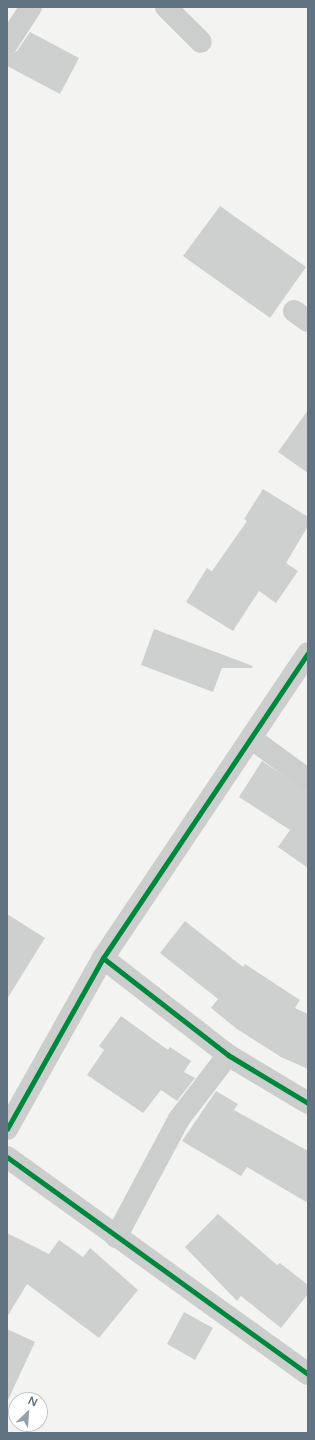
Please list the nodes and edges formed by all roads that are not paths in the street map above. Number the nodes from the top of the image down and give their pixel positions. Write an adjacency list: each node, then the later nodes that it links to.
1 (30, 7): 4 (street)
2 (166, 7): 3 (street)
3 (200, 42)
4 (7, 44)
5 (308, 653): 6 (street)
6 (251, 738): 7 (street); 8 (street)
7 (308, 780)
8 (103, 958): 9 (street); 11 (street)
9 (228, 1055): 10 (street); 13 (street)
10 (308, 1103)
11 (7, 1129)
12 (7, 1157): 13 (street)
13 (116, 1237): 14 (street)
14 (308, 1374)

